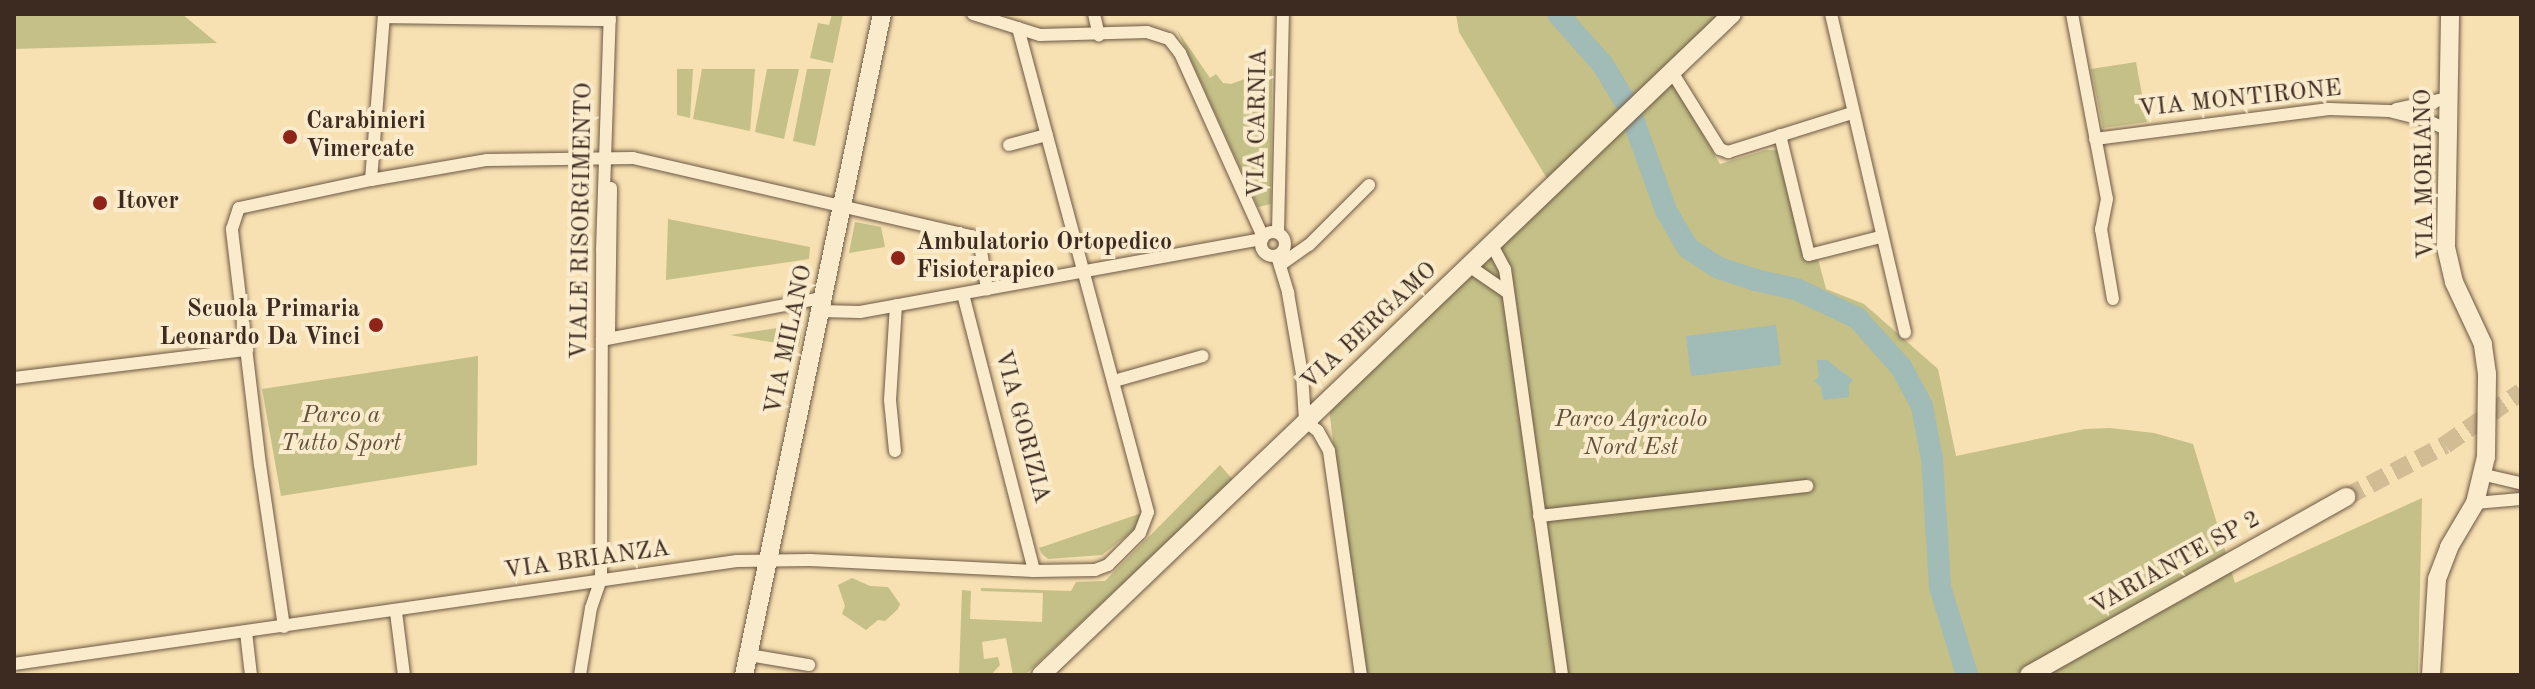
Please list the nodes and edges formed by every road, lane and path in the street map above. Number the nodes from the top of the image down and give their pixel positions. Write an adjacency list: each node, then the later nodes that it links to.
1 (882, 14): 25 (street, VIA MILANO)
2 (973, 14): 11 (street)
3 (1094, 14): 12 (street)
4 (1283, 14): 26 (street, VIA CARNIA)
5 (1732, 14): 13 (street, VIA BERGAMO)
6 (1831, 14): 16 (street)
7 (2072, 14): 20 (street)
8 (2450, 14): 14 (street, VIA MORIANO)
9 (384, 15): 10 (street); 23 (street)
10 (610, 17): 22 (street, VIALE RISORGIMENTO)
11 (1018, 28): 12 (street); 18 (street)
12 (1099, 35): 28 (street)
13 (1672, 72): 19 (street); 29 (street, VIA BERGAMO)
14 (2448, 98): 15 (street); 17 (street, VIA MORIANO)
15 (2389, 111): 17 (street); 20 (street, VIA MONTIRONE)
16 (1852, 113): 19 (street); 27 (street)
17 (2448, 130): 48 (street, VIA MORIANO)
18 (1047, 135): 21 (street); 33 (street)
19 (1780, 135): 27 (street)
20 (2095, 139): 37 (street)
21 (1009, 145)
22 (607, 159): 23 (street); 25 (street); 41 (street, VIALE RISORGIMENTO)
23 (371, 180): 42 (street)
24 (1369, 185): 30 (street)
25 (842, 208): 34 (street); 38 (street, VIA MILANO)
26 (1280, 235): 28 (street); 30 (street); 31 (street, VIA CARNIA)
27 (1880, 237): 40 (street)
28 (1263, 238): 31 (street); 33 (street)
29 (1492, 245): 32 (street, VIA BERGAMO); 35 (street)
30 (1303, 249): 31 (street)
31 (1279, 260): 46 (street)
32 (1469, 266): 35 (street); 46 (street, VIA BERGAMO)
33 (1084, 270): 34 (street); 45 (street)
34 (987, 289): 36 (street)
35 (1507, 292): 54 (street)
36 (963, 294): 39 (street); 56 (street, VIA GORIZIA)
37 (2113, 299)
38 (822, 304): 39 (street); 41 (street); 55 (street, VIA MILANO)
39 (896, 305): 47 (street)
40 (1905, 333)
41 (605, 339): 57 (street, VIALE RISORGIMENTO)
42 (247, 350): 44 (street); 59 (street)
43 (1203, 356): 45 (street)
44 (14, 378)
45 (1114, 381): 56 (street, VIA BRIANZA)
46 (1305, 421): 68 (street, VIA BERGAMO); 69 (street)
47 (895, 451)
48 (2485, 475): 49 (street); 53 (street, VIA MORIANO)
49 (2521, 483)
50 (1807, 486): 54 (street)
51 (2346, 497): 71 (street, VARIANTE SP 2)
52 (2521, 499): 53 (street)
53 (2472, 510): 72 (street, VIA MORIANO)
54 (1539, 516): 70 (street)
55 (768, 560): 56 (street, VIA BRIANZA); 57 (street, VIA BRIANZA); 61 (street, VIA MILANO)
56 (1034, 571)
57 (601, 579): 58 (street, VIA BRIANZA); 66 (street, VIALE RISORGIMENTO)
58 (396, 612): 59 (street, VIA BRIANZA); 65 (street)
59 (284, 627): 60 (street, VIA BRIANZA)
60 (246, 632): 62 (street, VIA BRIANZA); 64 (street)
61 (749, 655): 63 (street); 67 (street, VIA MILANO)
62 (14, 664)
63 (809, 665)
64 (251, 675)
65 (404, 675)
66 (580, 675)
67 (744, 675)
68 (1041, 675)
69 (1361, 675)
70 (1562, 675)
71 (2029, 675)
72 (2431, 675)

